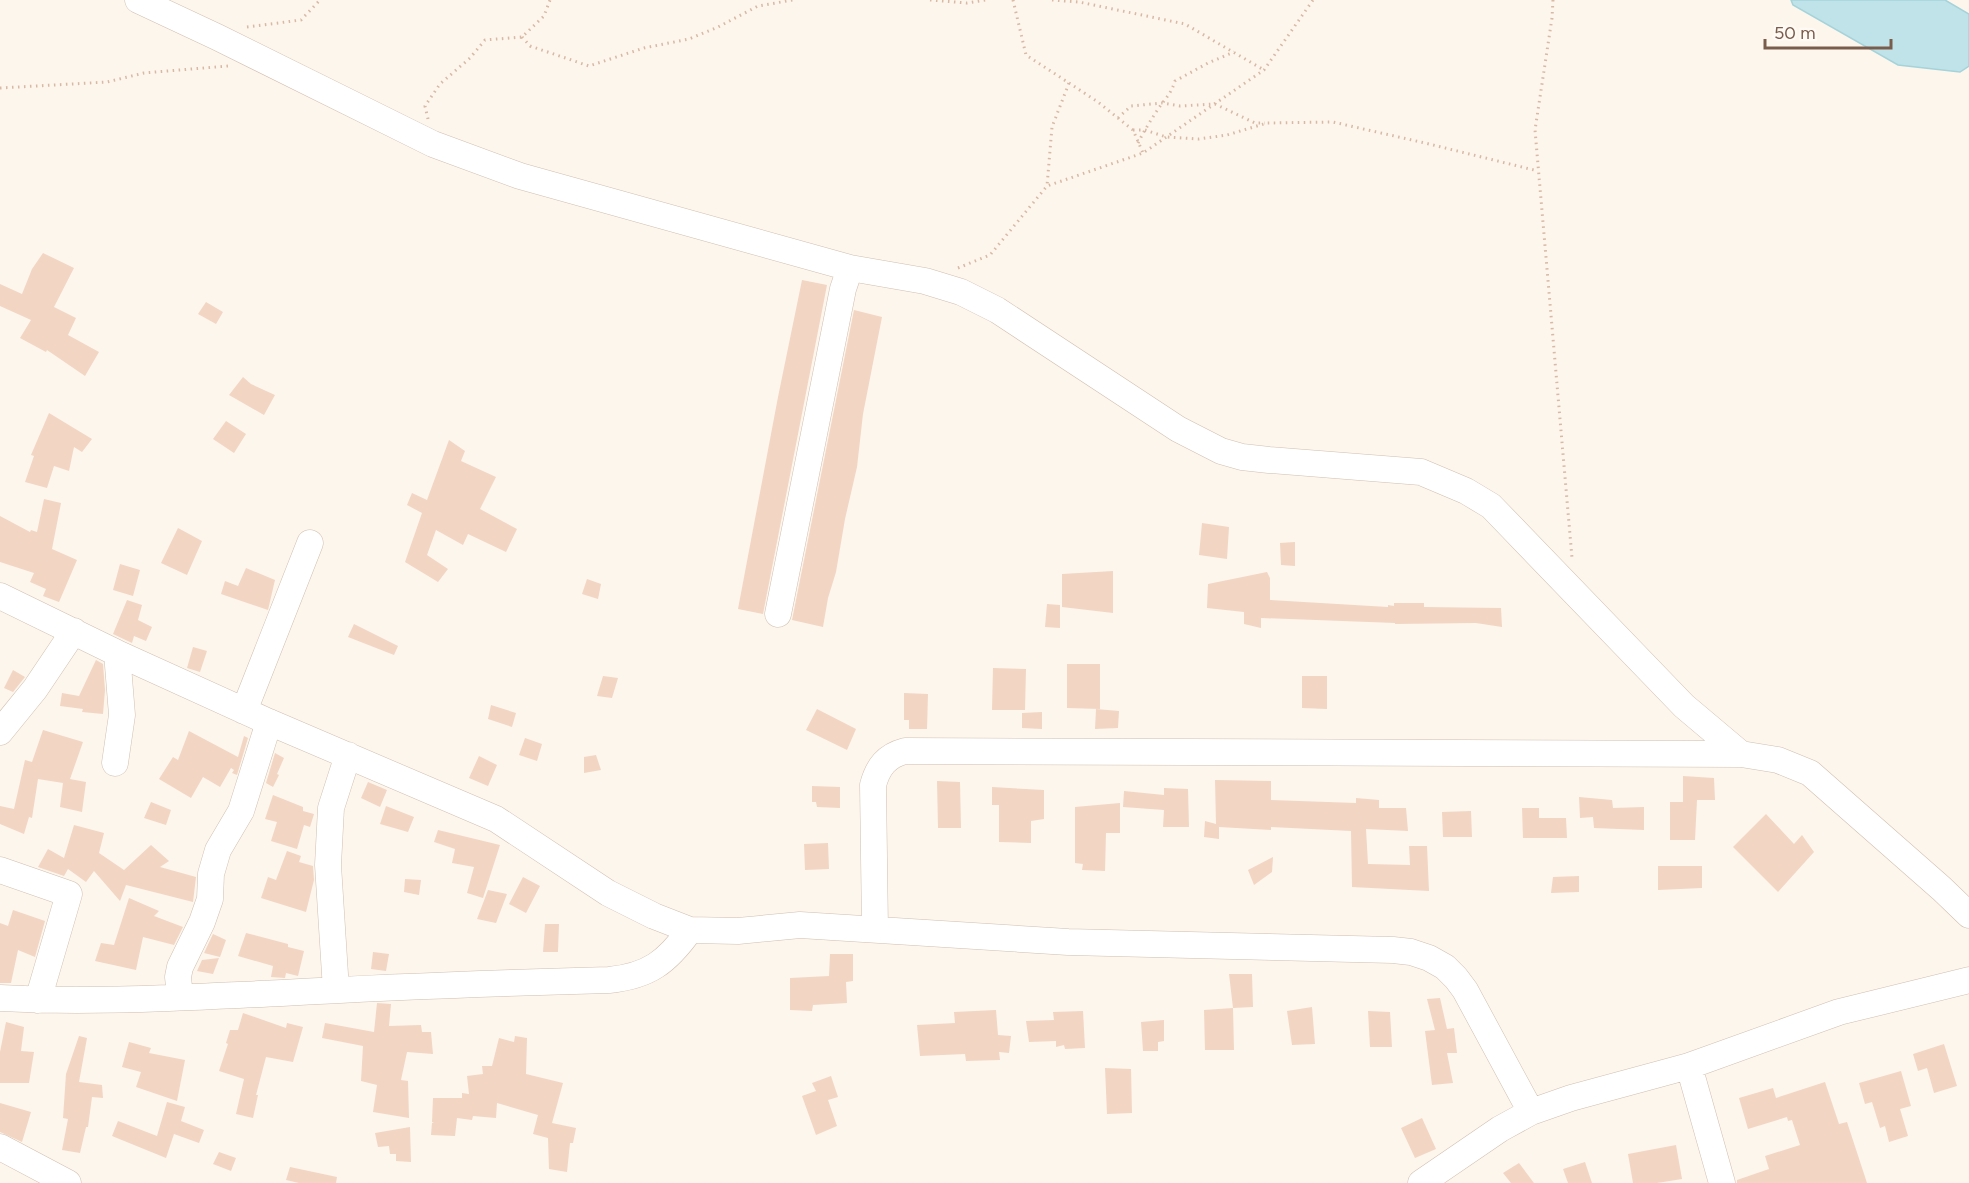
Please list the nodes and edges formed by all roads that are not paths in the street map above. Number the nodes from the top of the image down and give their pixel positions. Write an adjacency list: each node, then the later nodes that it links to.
1 (138, 0): 2 (street)
2 (850, 268): 5 (street); 11 (street)
3 (310, 543): 8 (street)
4 (0, 596): 6 (street)
5 (778, 614)
6 (74, 632): 7 (street); 10 (street)
7 (117, 653): 8 (street); 13 (street)
8 (244, 711): 9 (street)
9 (269, 722): 12 (street); 20 (street)
10 (0, 732)
11 (1741, 754): 15 (street); 16 (street)
12 (348, 755): 17 (street); 19 (street)
13 (115, 763)
14 (0, 870): 22 (street)
15 (1969, 915)
16 (874, 929): 17 (street); 24 (street)
17 (690, 930): 19 (street)
18 (1969, 980): 23 (street)
19 (336, 990): 20 (street)
20 (180, 997): 22 (street)
21 (0, 998): 22 (street)
22 (38, 1000)
23 (1689, 1066): 24 (street); 28 (street)
24 (1531, 1112): 27 (street)
25 (0, 1147): 26 (street)
26 (68, 1183)
27 (1421, 1183)
28 (1722, 1183)

